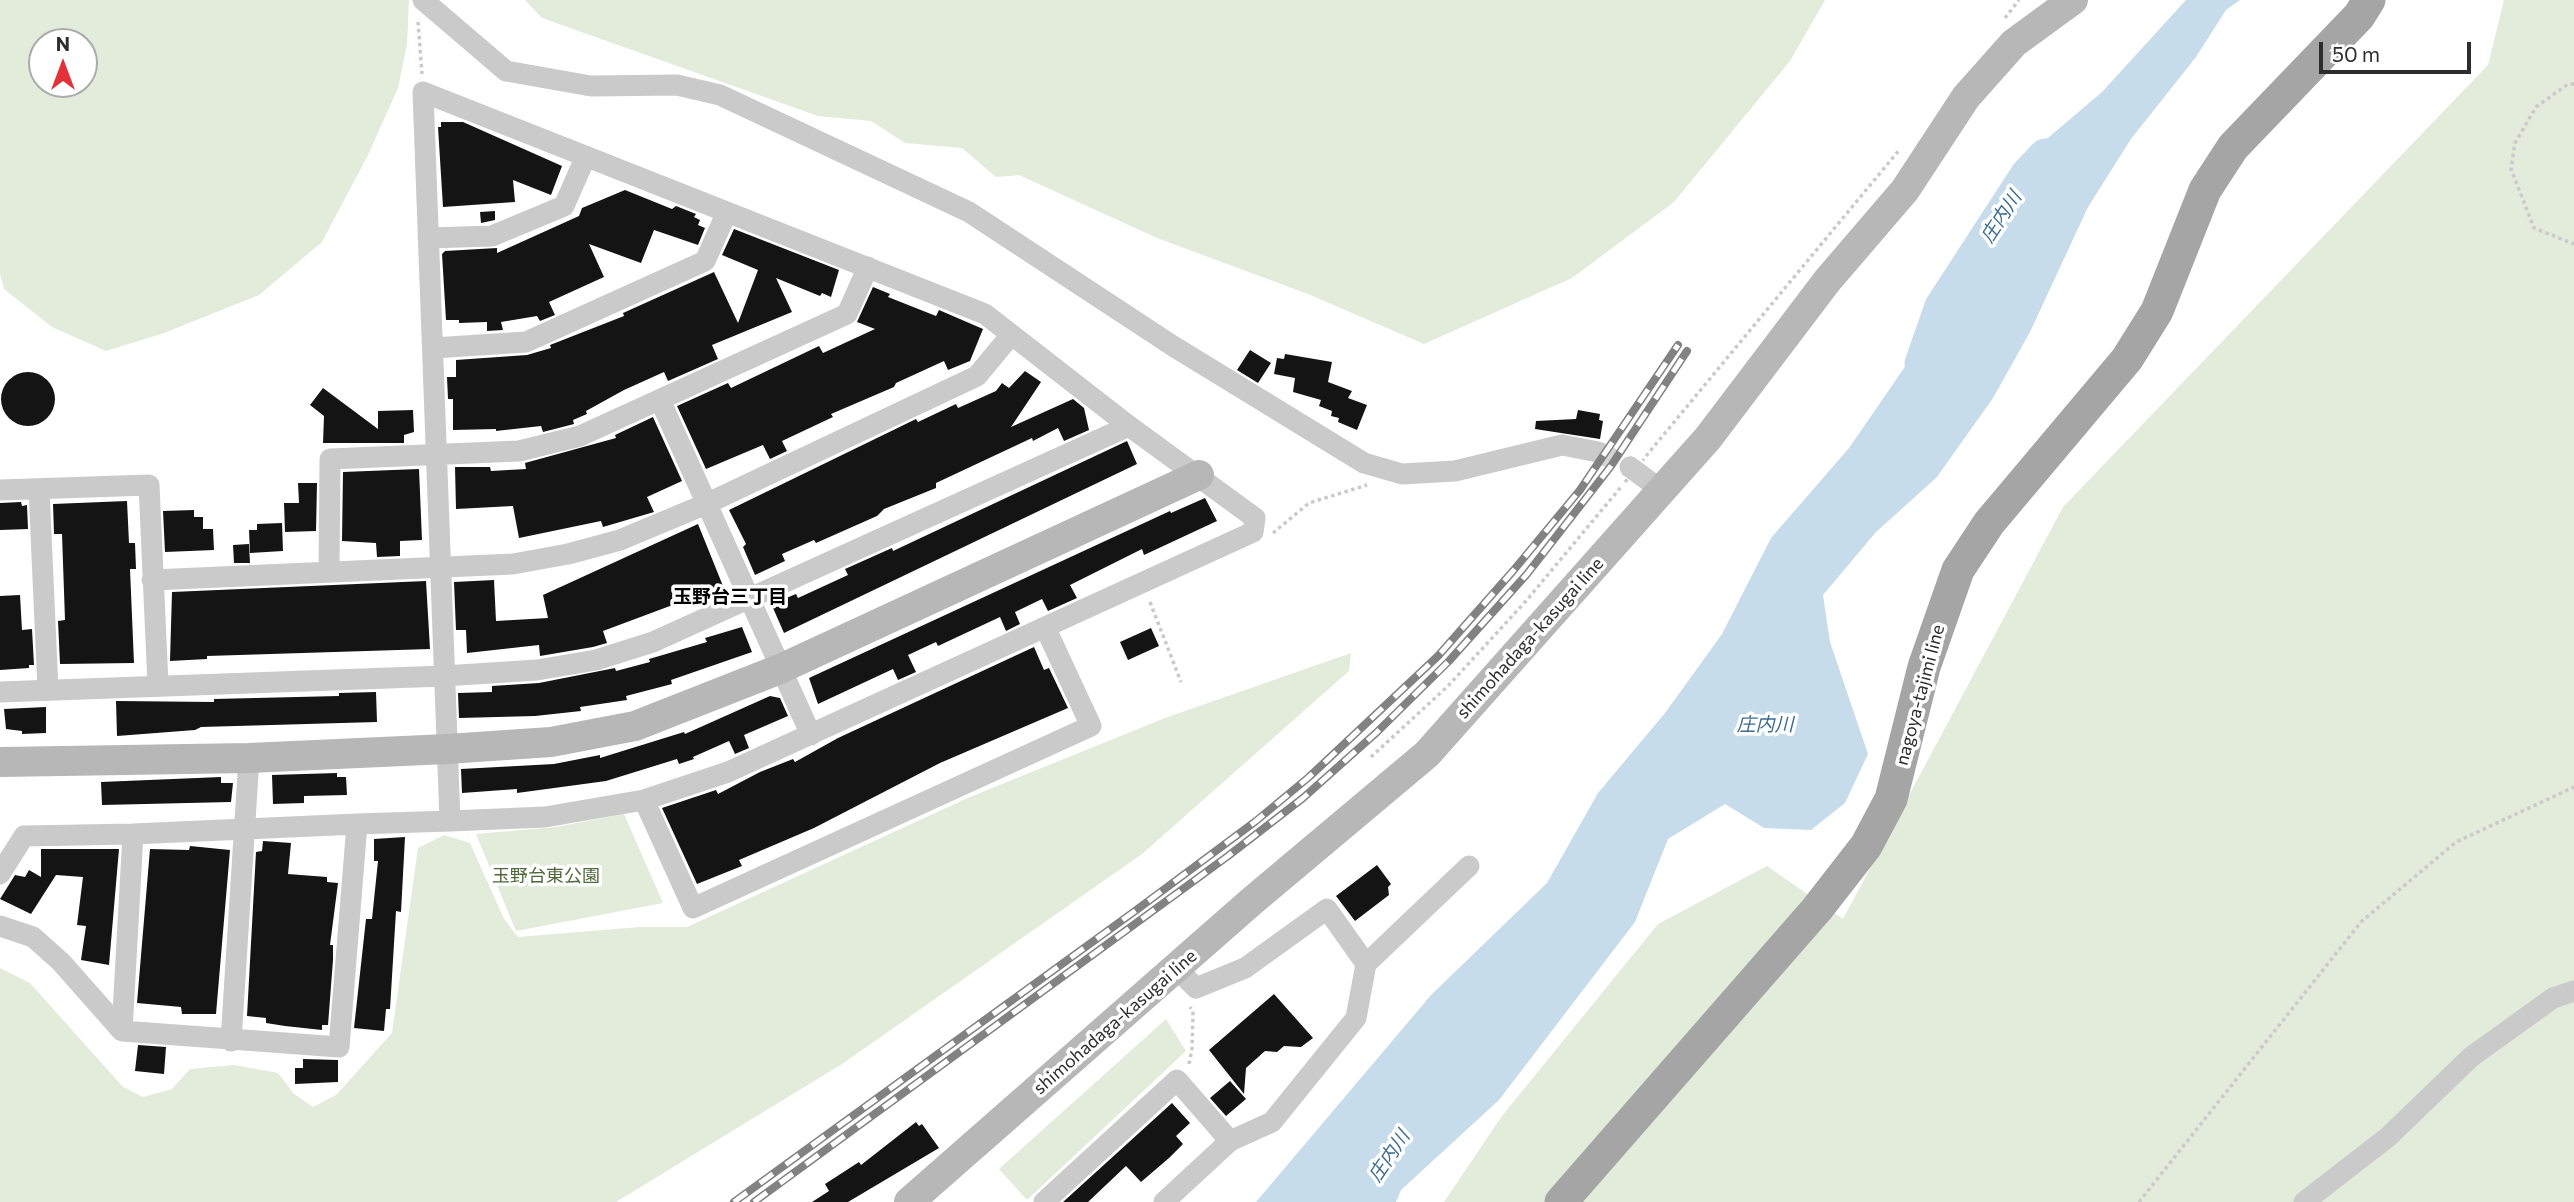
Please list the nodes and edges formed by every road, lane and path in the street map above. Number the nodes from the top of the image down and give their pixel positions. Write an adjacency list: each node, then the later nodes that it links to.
1 (2019, 0): 5 (path)
2 (2073, 0): 24 (main road, shimohadaga-kasugai line)
3 (2369, 0): 60 (main road, nagoya-tajimi line)
4 (424, 1): 7 (path); 18 (street)
5 (1998, 26)
6 (2574, 84): 12 (path)
7 (423, 92): 9 (street); 11 (street)
8 (1905, 143): 20 (path)
9 (586, 156): 10 (street); 11 (street)
10 (727, 212): 13 (street); 15 (street)
11 (428, 238): 15 (street)
12 (2574, 244)
13 (868, 267): 14 (street); 16 (street)
14 (1011, 335): 17 (street); 25 (street)
15 (433, 348): 19 (street)
16 (660, 400): 19 (street); 25 (street)
17 (1129, 426): 21 (street); 29 (street)
18 (1598, 452)
19 (436, 456): 26 (street); 27 (street)
20 (1633, 469): 24 (street); 38 (path)
21 (1199, 475): 30 (street); 31 (main road)
22 (39, 489): 23 (street); 28 (street); 34 (street)
23 (0, 490)
24 (1661, 490): 51 (main road, shimohadaga-kasugai line)
25 (706, 504): 26 (street); 29 (street)
26 (440, 566): 27 (street); 32 (street)
27 (329, 571): 28 (street)
28 (152, 580): 33 (street)
29 (748, 600): 31 (street); 32 (street)
30 (1045, 627): 36 (street); 42 (street)
31 (780, 670): 36 (street); 37 (main road)
32 (444, 676): 33 (street); 37 (street)
33 (158, 684): 34 (street)
34 (48, 690): 35 (street)
35 (0, 692)
36 (811, 735): 42 (street)
37 (447, 749): 39 (main road); 43 (street)
38 (1371, 757)
39 (249, 758): 40 (main road); 45 (street)
40 (0, 762)
41 (2574, 787): 61 (path)
42 (644, 800): 43 (street)
43 (450, 821): 44 (street)
44 (357, 824): 45 (street); 54 (street)
45 (246, 829): 46 (street); 54 (street)
46 (133, 834): 48 (street); 53 (street)
47 (1469, 866): 50 (street)
48 (0, 874)
49 (0, 926): 53 (street)
50 (1366, 964): 51 (street); 56 (street)
51 (1187, 978): 55 (path); 57 (main road, shimohadaga-kasugai line)
52 (2574, 991): 62 (street)
53 (122, 1031): 54 (street)
54 (231, 1041)
55 (1177, 1080): 56 (street); 58 (street)
56 (1230, 1141): 59 (street)
57 (909, 1202)
58 (1044, 1202)
59 (1164, 1202)
60 (1561, 1202)
61 (2139, 1202)
62 (2304, 1202)

